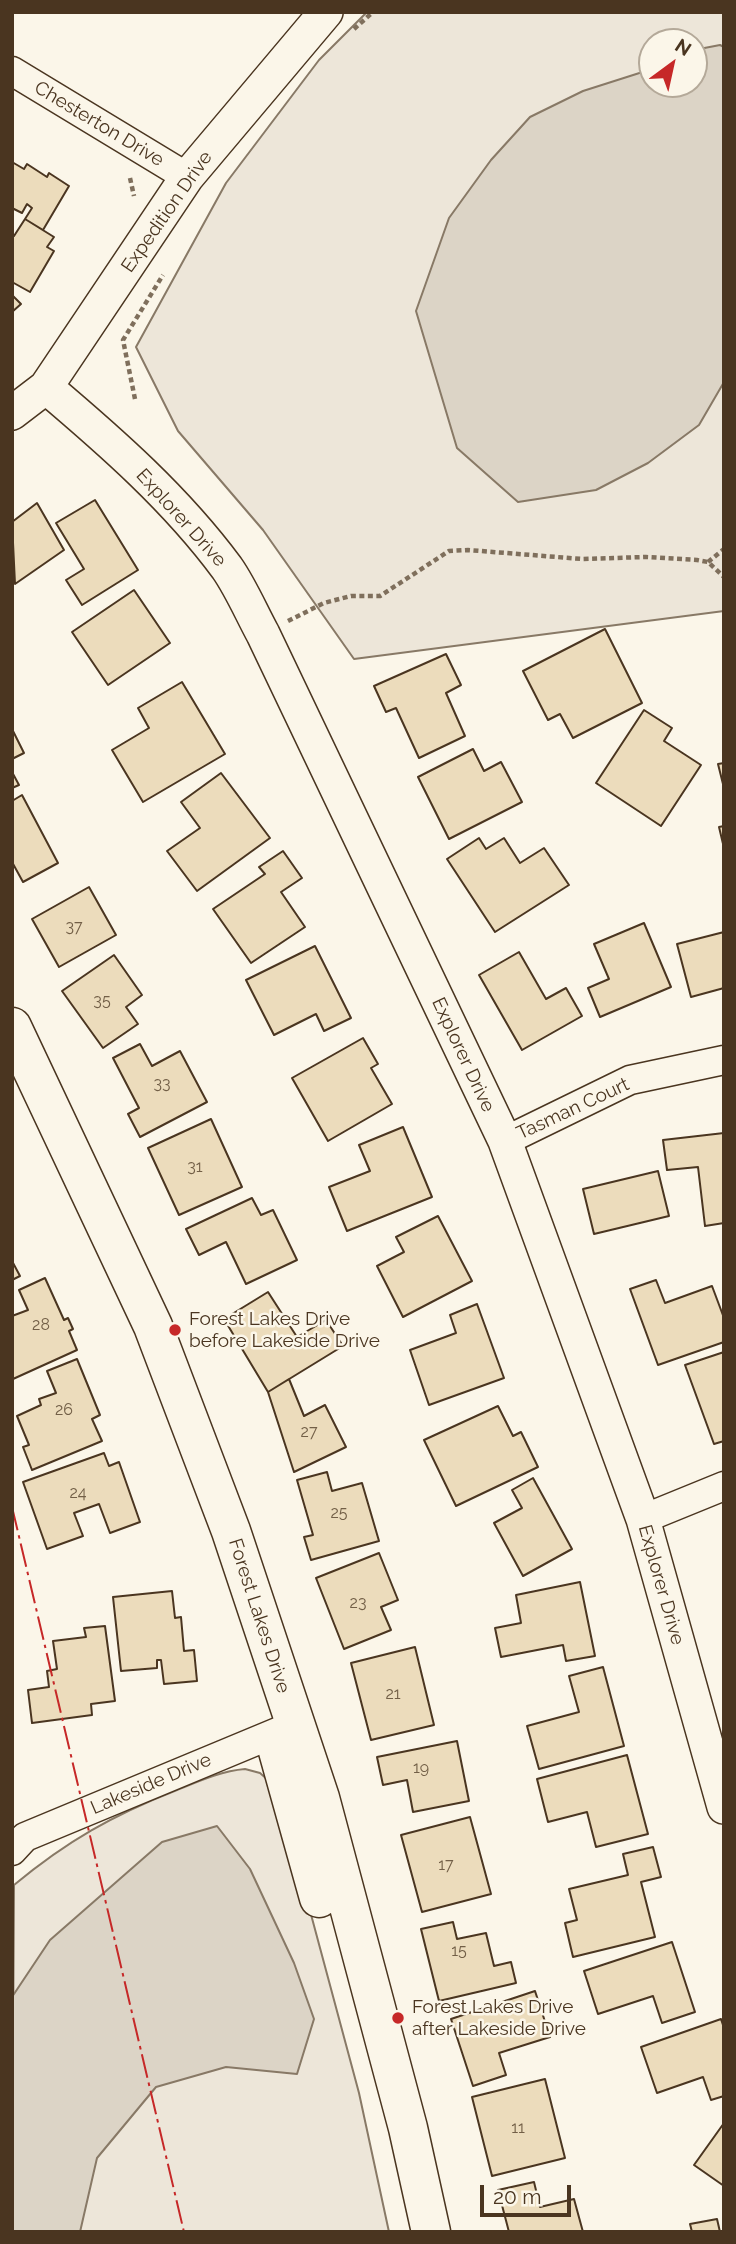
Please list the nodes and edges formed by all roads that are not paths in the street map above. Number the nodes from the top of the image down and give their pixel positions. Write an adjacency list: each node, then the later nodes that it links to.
1 (336, 24): 3 (street, Expedition Drive)
2 (12, 71): 3 (street, Chesterton Drive)
3 (187, 177): 4 (street, Expedition Drive)
4 (46, 387): 5 (street, Expedition Drive); 9 (street, Explorer Drive)
5 (12, 413)
6 (12, 1027): 12 (main road, Forest Lakes Drive)
7 (724, 1060): 9 (street, Tasman Court)
8 (12, 1081): 12 (main road, Forest Lakes Drive)
9 (505, 1141): 11 (street, Explorer Drive)
10 (724, 1486): 11 (street)
11 (643, 1519): 13 (street, Explorer Drive)
12 (284, 1729): 14 (street, Lakeside Drive); 15 (main road, Forest Lakes Drive); 16 (main road, Forest Lakes Drive)
13 (724, 1807)
14 (17, 1837)
15 (406, 2232)
16 (431, 2232)

